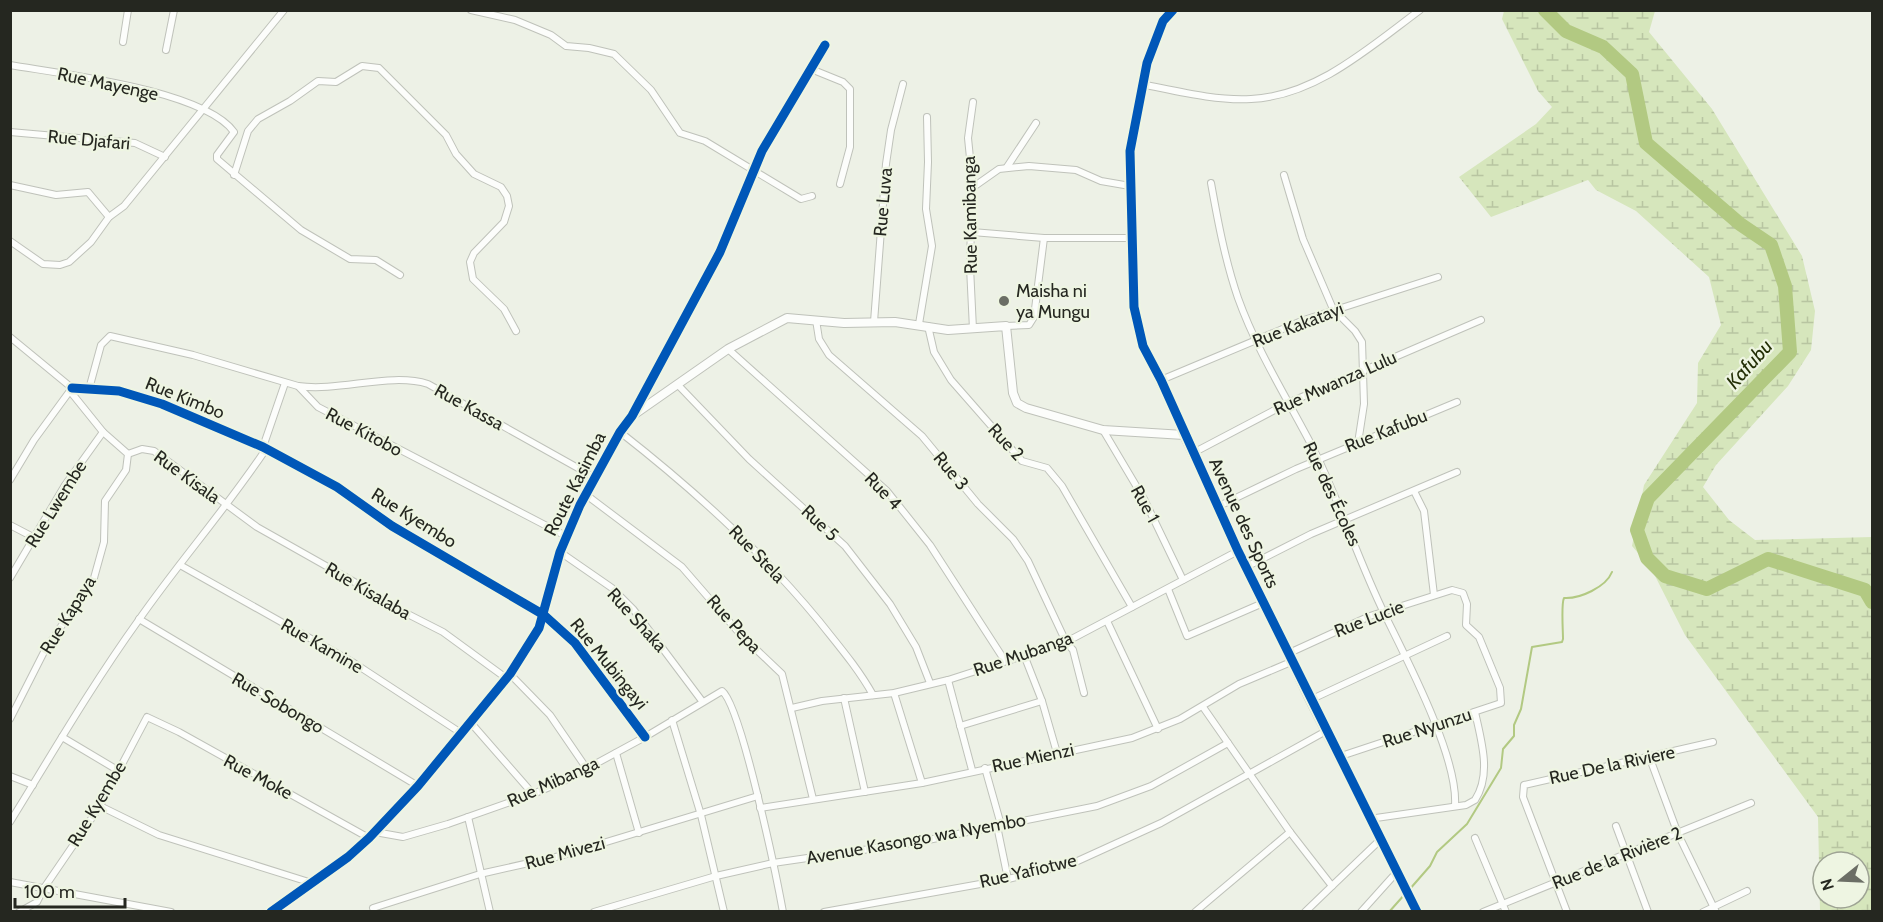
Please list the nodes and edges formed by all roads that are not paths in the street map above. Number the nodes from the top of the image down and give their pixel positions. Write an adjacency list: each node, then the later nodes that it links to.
1 (128, 10): 7 (street)
2 (174, 10): 9 (street)
3 (284, 10): 15 (street)
4 (471, 10): 21 (street)
5 (1173, 10): 13 (street, Avenue des Sports)
6 (1420, 10): 13 (street)
7 (123, 42)
8 (825, 45): 11 (street, Route Kasimba)
9 (166, 50)
10 (10, 65): 15 (street, Rue Mayenge)
11 (811, 69): 21 (street, Route Kasimba); 25 (street)
12 (903, 84): 40 (street, Rue Luva)
13 (1141, 84): 27 (street, Avenue des Sports)
14 (973, 102): 28 (street, Rue Kamibanga)
15 (204, 109): 19 (street); 22 (street)
16 (927, 117): 41 (street, Rue 2)
17 (1036, 123): 20 (street)
18 (10, 132): 19 (street, Rue Djafari)
19 (165, 157): 30 (street)
20 (1007, 167): 27 (street); 28 (street)
21 (754, 170): 29 (street); 57 (street, Route Kasimba)
22 (234, 175): 35 (street); 44 (street)
23 (1284, 175): 37 (street)
24 (1210, 183): 46 (street, Rue des Écoles)
25 (840, 184)
26 (10, 185): 30 (street)
27 (1130, 186): 33 (street, Avenue des Sports)
28 (972, 188): 31 (street, Rue Kamibanga)
29 (812, 196)
30 (109, 216): 34 (street)
31 (972, 232): 32 (street); 43 (street, Rue Kamibanga)
32 (1044, 238): 33 (street); 42 (street, Route Kasimba)
33 (1130, 238): 49 (street, Avenue des Sports)
34 (10, 241)
35 (400, 275)
36 (1438, 277): 37 (street, Rue Kakatayi)
37 (1333, 309): 46 (street, Rue Kakatayi); 48 (street)
38 (816, 320): 40 (street, Route Kasimba); 47 (street, Route Kasimba); 93 (street, Rue 3)
39 (1481, 320): 48 (street, Rue Mwanza Lulu)
40 (874, 322): 41 (street, Route Kasimba)
41 (923, 325): 43 (street, Route Kasimba); 87 (street, Rue 2)
42 (1006, 327): 43 (street, Route Kasimba); 58 (street)
43 (974, 329)
44 (516, 331)
45 (10, 337): 53 (street)
46 (1257, 341): 49 (street, Rue Kakatayi); 56 (street, Rue des Écoles)
47 (728, 349): 52 (street, Route Kasimba); 97 (street, Rue 4)
48 (1361, 373): 56 (street, Rue Mwanza Lulu); 62 (street)
49 (1161, 380): 61 (street, Avenue des Sports)
50 (285, 382): 51 (street, Rue Kitobo); 54 (street, Rue Kitobo); 63 (street)
51 (298, 386): 68 (street, Rue Kassa); 76 (street, Rue Kitobo)
52 (679, 386): 57 (street, Route Kasimba); 100 (street, Rue 5)
53 (71, 389): 54 (street, Rue Kimbo); 59 (street); 69 (street)
54 (89, 389): 63 (street, Rue Kimbo)
55 (1457, 402): 62 (street, Rue Kafubu)
56 (1288, 403): 64 (street, Rue Mwanza Lulu); 66 (street, Rue des Écoles)
57 (632, 416): 60 (street, Route Kasimba)
58 (1103, 430): 61 (street); 83 (street, Rue 1)
59 (104, 432): 65 (street); 77 (street, Rue Lwembe)
60 (620, 432): 68 (street, Route Kasimba); 104 (street, Rue Stela)
61 (1184, 435): 64 (street, Avenue des Sports)
62 (1358, 443): 66 (street, Rue Kafubu)
63 (265, 448): 72 (street); 89 (street, Rue Kyembo)
64 (1193, 453): 73 (street, Avenue des Sports)
65 (128, 454): 72 (street, Rue Kisala); 113 (street, Rue Kapaya)
66 (1318, 460): 73 (street, Rue Kafubu); 74 (street, Rue des Écoles)
67 (1457, 472): 70 (street)
68 (594, 477): 71 (street, Route Kasimba)
69 (10, 480)
70 (1414, 491): 74 (street); 85 (street)
71 (585, 494): 76 (street, Route Kasimba); 110 (street, Rue Pepa)
72 (227, 507): 80 (street); 98 (street, Rue Kisalaba)
73 (1217, 507): 78 (street, Avenue des Sports)
74 (1346, 519): 81 (street); 88 (street, Rue des Écoles)
75 (10, 525): 77 (street)
76 (566, 536): 79 (street, Route Kasimba)
77 (33, 537): 82 (street, Rue Lwembe)
78 (1238, 551): 81 (street, Avenue des Sports); 83 (street, Rue Mubanga)
79 (560, 552): 89 (street, Route Kasimba); 106 (street, Rue Shaka)
80 (180, 565): 90 (street); 120 (street, Rue Kamine)
81 (1246, 567): 86 (street, Avenue des Sports)
82 (10, 578)
83 (1183, 580): 84 (street, Rue Mubanga)
84 (1168, 589): 86 (street); 87 (street, Rue Mubanga)
85 (1434, 595): 88 (street, Rue Lucie); 101 (street, Rue Lucie)
86 (1263, 603): 96 (street, Avenue des Sports)
87 (1132, 607): 91 (street, Rue Mubanga)
88 (1383, 612): 95 (street, Rue des Écoles); 96 (street, Rue Lucie)
89 (544, 615): 98 (street, Route Kasimba); 121 (street, Rue Mubingayi)
90 (139, 619): 122 (street); 137 (street, Rue Sobongo)
91 (1107, 621): 93 (street, Rue Mubanga); 118 (street)
92 (1447, 636): 95 (street)
93 (1066, 642): 94 (street, Rue Mubanga); 103 (street, Rue 3)
94 (1024, 655): 97 (street, Rue Mubanga); 108 (street)
95 (1405, 655): 107 (street); 116 (street, Rue des Écoles)
96 (1289, 658): 107 (street, Avenue des Sports); 109 (street, Rue Mienzi)
97 (1005, 661): 99 (street, Rue Mubanga)
98 (508, 676): 115 (street, Route Kasimba); 130 (street, Rue Kisalaba)
99 (948, 680): 100 (street, Rue Mubanga); 117 (street)
100 (930, 683): 102 (street, Rue Mubanga)
101 (1500, 688): 111 (street, Rue Nyunzu)
102 (894, 693): 104 (street, Rue Mubanga); 135 (street)
103 (1084, 693)
104 (873, 695): 105 (street, Rue Mubanga)
105 (844, 698): 110 (street, Rue Mubanga); 138 (street)
106 (702, 700): 114 (street, Rue Mibanga); 140 (street, Rue Mibanga)
107 (1310, 700): 119 (street, Avenue des Sports)
108 (1042, 701): 117 (street); 126 (street)
109 (1203, 706): 118 (street, Rue Mienzi); 124 (street)
110 (792, 708): 141 (street, Rue Pepa)
111 (1475, 712): 116 (street, Rue Nyunzu); 143 (street)
112 (147, 717): 132 (street, Rue Kyembe); 155 (street, Rue Moke)
113 (10, 719)
114 (672, 720): 121 (street, Rue Mibanga); 146 (street)
115 (471, 723): 120 (street, Route Kasimba); 139 (street)
116 (1434, 724): 128 (street, Rue Nyunzu); 143 (street, Rue des Écoles)
117 (960, 726): 131 (street)
118 (1158, 729): 126 (street, Rue Mienzi)
119 (1326, 731): 128 (street, Avenue des Sports); 133 (street, Rue Yafiotwe)
120 (461, 733): 137 (street, Route Kasimba)
121 (645, 737): 125 (street, Rue Mibanga)
122 (62, 738): 132 (street); 136 (street)
123 (1713, 742): 127 (street, Rue De la Riviere)
124 (1228, 743): 133 (street); 150 (street, Avenue Kasongo wa Nyembo)
125 (616, 753): 130 (street, Rue Mibanga); 153 (street)
126 (1057, 753): 129 (street, Rue Mienzi)
127 (1648, 756): 154 (street); 165 (street, Rue De la Riviere)
128 (1338, 757): 148 (street, Avenue des Sports)
129 (985, 768): 131 (street, Rue Mienzi); 150 (street)
130 (587, 769): 139 (street, Rue Mibanga)
131 (972, 770): 135 (street, Rue Mienzi)
132 (119, 771): 144 (street, Rue Kyembe)
133 (1249, 772): 152 (street); 163 (street, Rue Yafiotwe)
134 (10, 776): 136 (street)
135 (922, 783): 138 (street, Rue Mienzi)
136 (33, 785): 149 (street)
137 (418, 786): 155 (street, Route Kasimba)
138 (866, 792): 141 (street, Rue Mienzi)
139 (533, 794): 147 (street, Rue Mibanga)
140 (758, 796): 145 (street); 146 (street, Rue Mivezi)
141 (813, 799): 145 (street, Rue Mienzi)
142 (1751, 803): 154 (street, Rue de la Rivière 2)
143 (1455, 805): 148 (street)
144 (100, 806): 166 (street); 168 (street, Rue Kyembe)
145 (760, 808): 159 (street)
146 (701, 815): 153 (street, Rue Mivezi); 162 (street)
147 (468, 817): 155 (street, Rue Mibanga); 161 (street)
148 (1369, 819): 157 (street, Avenue des Sports)
149 (10, 822)
150 (999, 826): 159 (street, Avenue Kasongo wa Nyembo); 163 (street)
151 (1616, 826): 158 (street)
152 (1290, 832): 167 (street); 181 (street)
153 (639, 833): 161 (street, Rue Mivezi)
154 (1678, 834): 158 (street, Rue de la Rivière 2); 172 (street)
155 (372, 835): 166 (street, Route Kasimba)
156 (1475, 838): 170 (street)
157 (1380, 840): 160 (street, Avenue des Sports); 167 (street)
158 (1624, 854): 165 (street, Rue de la Rivière 2); 188 (street)
159 (773, 863): 162 (street, Avenue Kasongo wa Nyembo); 179 (street)
160 (1396, 873): 183 (street); 184 (street, Avenue des Sports)
161 (480, 874): 171 (street, Rue Mivezi); 176 (street)
162 (716, 876): 177 (street, Avenue Kasongo wa Nyembo); 178 (street)
163 (1008, 879): 180 (street, Rue Yafiotwe)
164 (10, 882): 168 (street)
165 (1554, 882): 170 (street, Rue de la Rivière 2); 187 (street)
166 (312, 883): 175 (street, Route Kasimba)
167 (1332, 886): 182 (street)
168 (44, 888): 173 (street, Rue Kyembe); 174 (street)
169 (1747, 891): 172 (street)
170 (1503, 904): 185 (street, Rue de la Rivière 2); 186 (street)
171 (372, 908)
172 (1714, 909): 189 (street)
173 (19, 912)
174 (171, 912)
175 (271, 912)
176 (490, 912)
177 (594, 912)
178 (724, 912)
179 (783, 912)
180 (824, 912)
181 (1195, 912)
182 (1305, 912)
183 (1361, 912)
184 (1417, 912)
185 (1483, 912)
186 (1506, 912)
187 (1567, 912)
188 (1648, 912)
189 (1703, 912)

